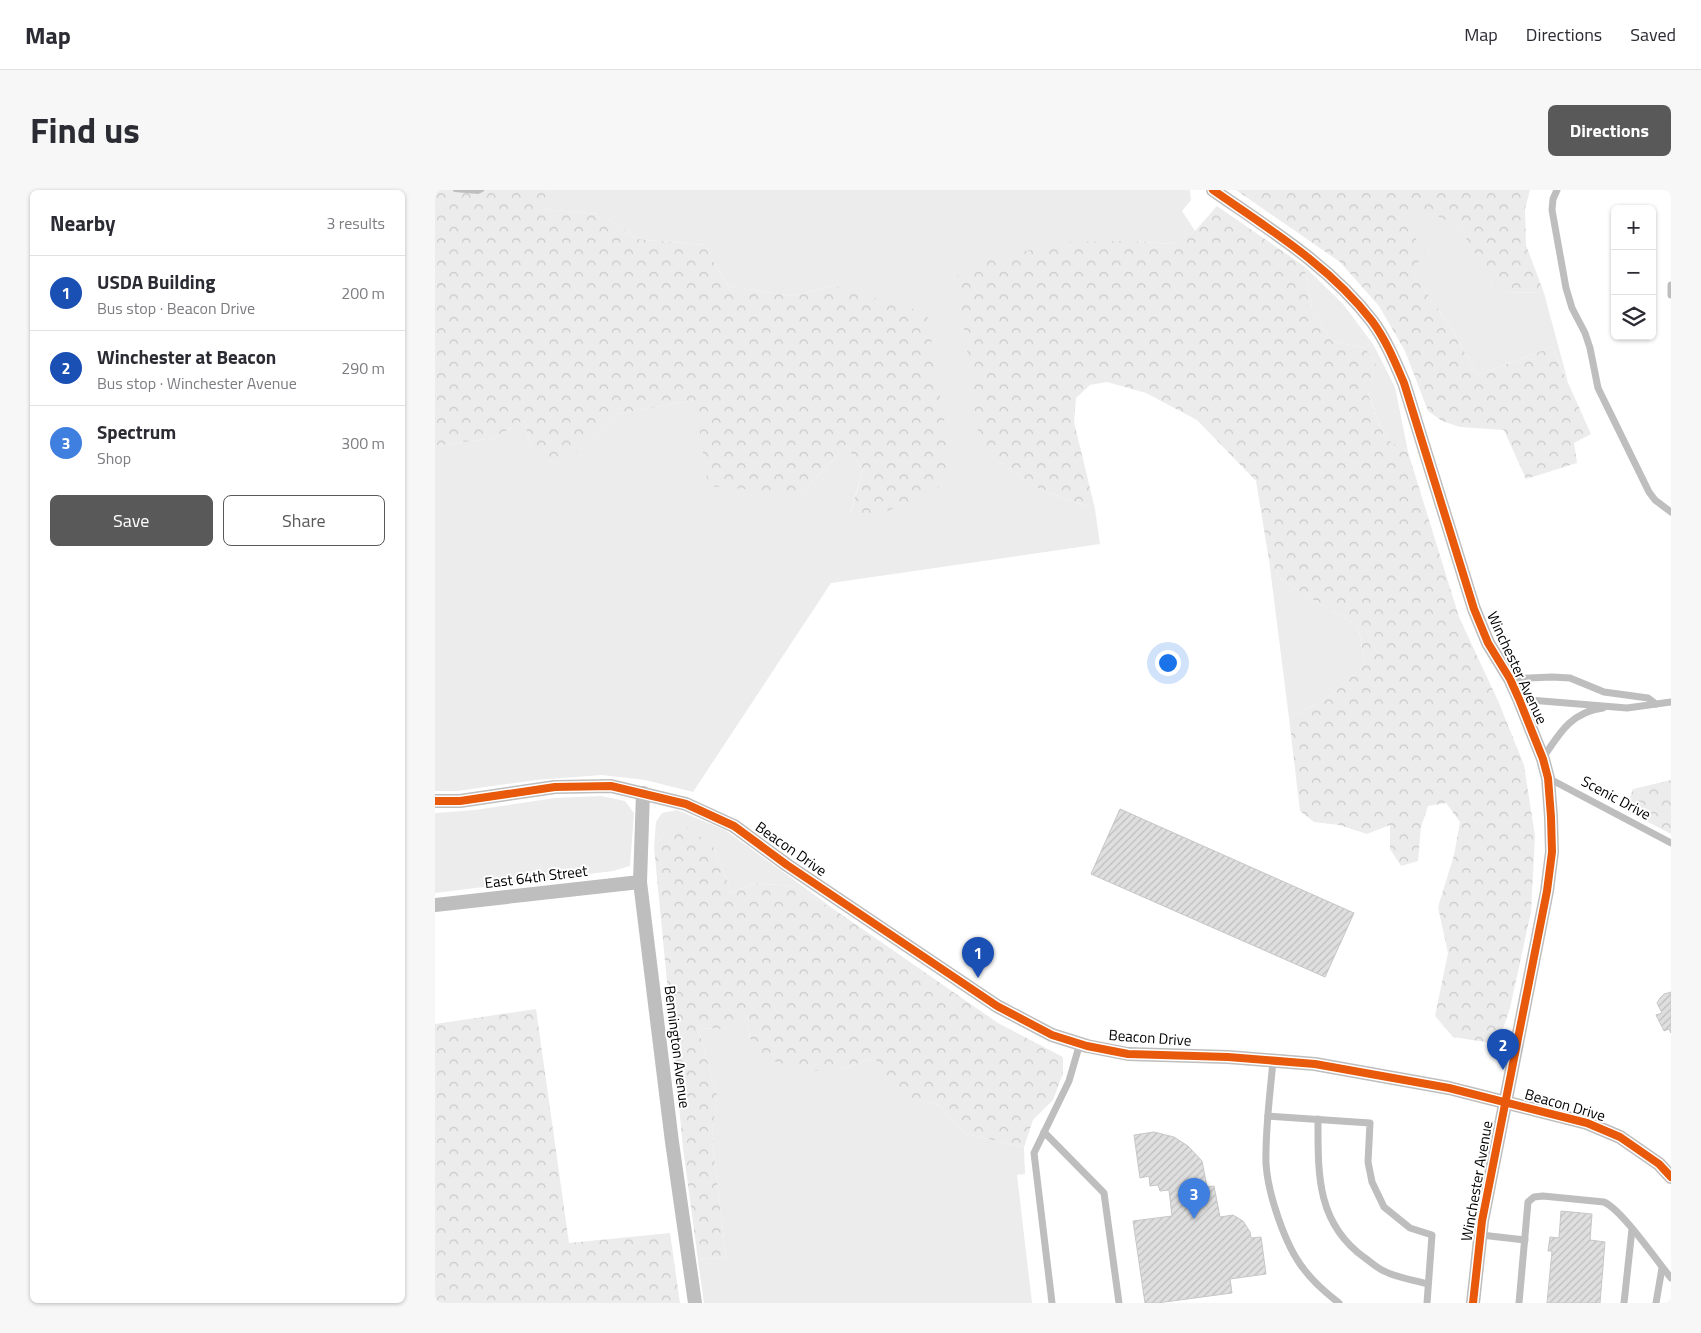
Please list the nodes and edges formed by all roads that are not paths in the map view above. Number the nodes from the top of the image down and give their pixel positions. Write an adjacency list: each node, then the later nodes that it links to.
1 (1213, 190): 6 (street, Winchester Avenue)
2 (1557, 190): 5 (lane)
3 (1671, 285): 4 (lane)
4 (1671, 295)
5 (1671, 512)
6 (1510, 679): 7 (street, Winchester Avenue); 9 (lane)
7 (1519, 699): 10 (lane); 11 (street, Winchester Avenue)
8 (1671, 702): 9 (lane)
9 (1655, 704): 10 (lane)
10 (1614, 707): 11 (lane)
11 (1543, 759): 12 (street, Winchester Avenue)
12 (1548, 778): 15 (lane, Scenic Drive); 20 (street, Winchester Avenue)
13 (643, 793): 14 (street, Beacon Drive); 16 (street, Bennington Avenue); 18 (street, Beacon Drive)
14 (435, 801)
15 (1671, 842)
16 (640, 882): 17 (street, East 64th Street); 31 (street, Bennington Avenue)
17 (435, 905)
18 (1080, 1044): 19 (street, Beacon Drive); 23 (lane)
19 (1273, 1060): 20 (street, Beacon Drive); 21 (lane)
20 (1505, 1102): 24 (street, Beacon Drive); 26 (street, Winchester Avenue)
21 (1268, 1116): 22 (lane); 34 (lane)
22 (1318, 1119): 30 (lane); 30 (lane)
23 (1044, 1132): 32 (lane); 33 (lane)
24 (1671, 1177)
25 (1632, 1229): 27 (lane); 28 (lane); 38 (lane)
26 (1481, 1235): 27 (lane); 36 (street, Winchester Avenue)
27 (1525, 1240): 37 (lane)
28 (1662, 1268): 29 (lane); 39 (lane)
29 (1671, 1278)
30 (1428, 1284): 35 (lane)
31 (695, 1303)
32 (1052, 1303)
33 (1119, 1303)
34 (1339, 1303)
35 (1427, 1303)
36 (1473, 1303)
37 (1519, 1303)
38 (1624, 1303)
39 (1656, 1303)

